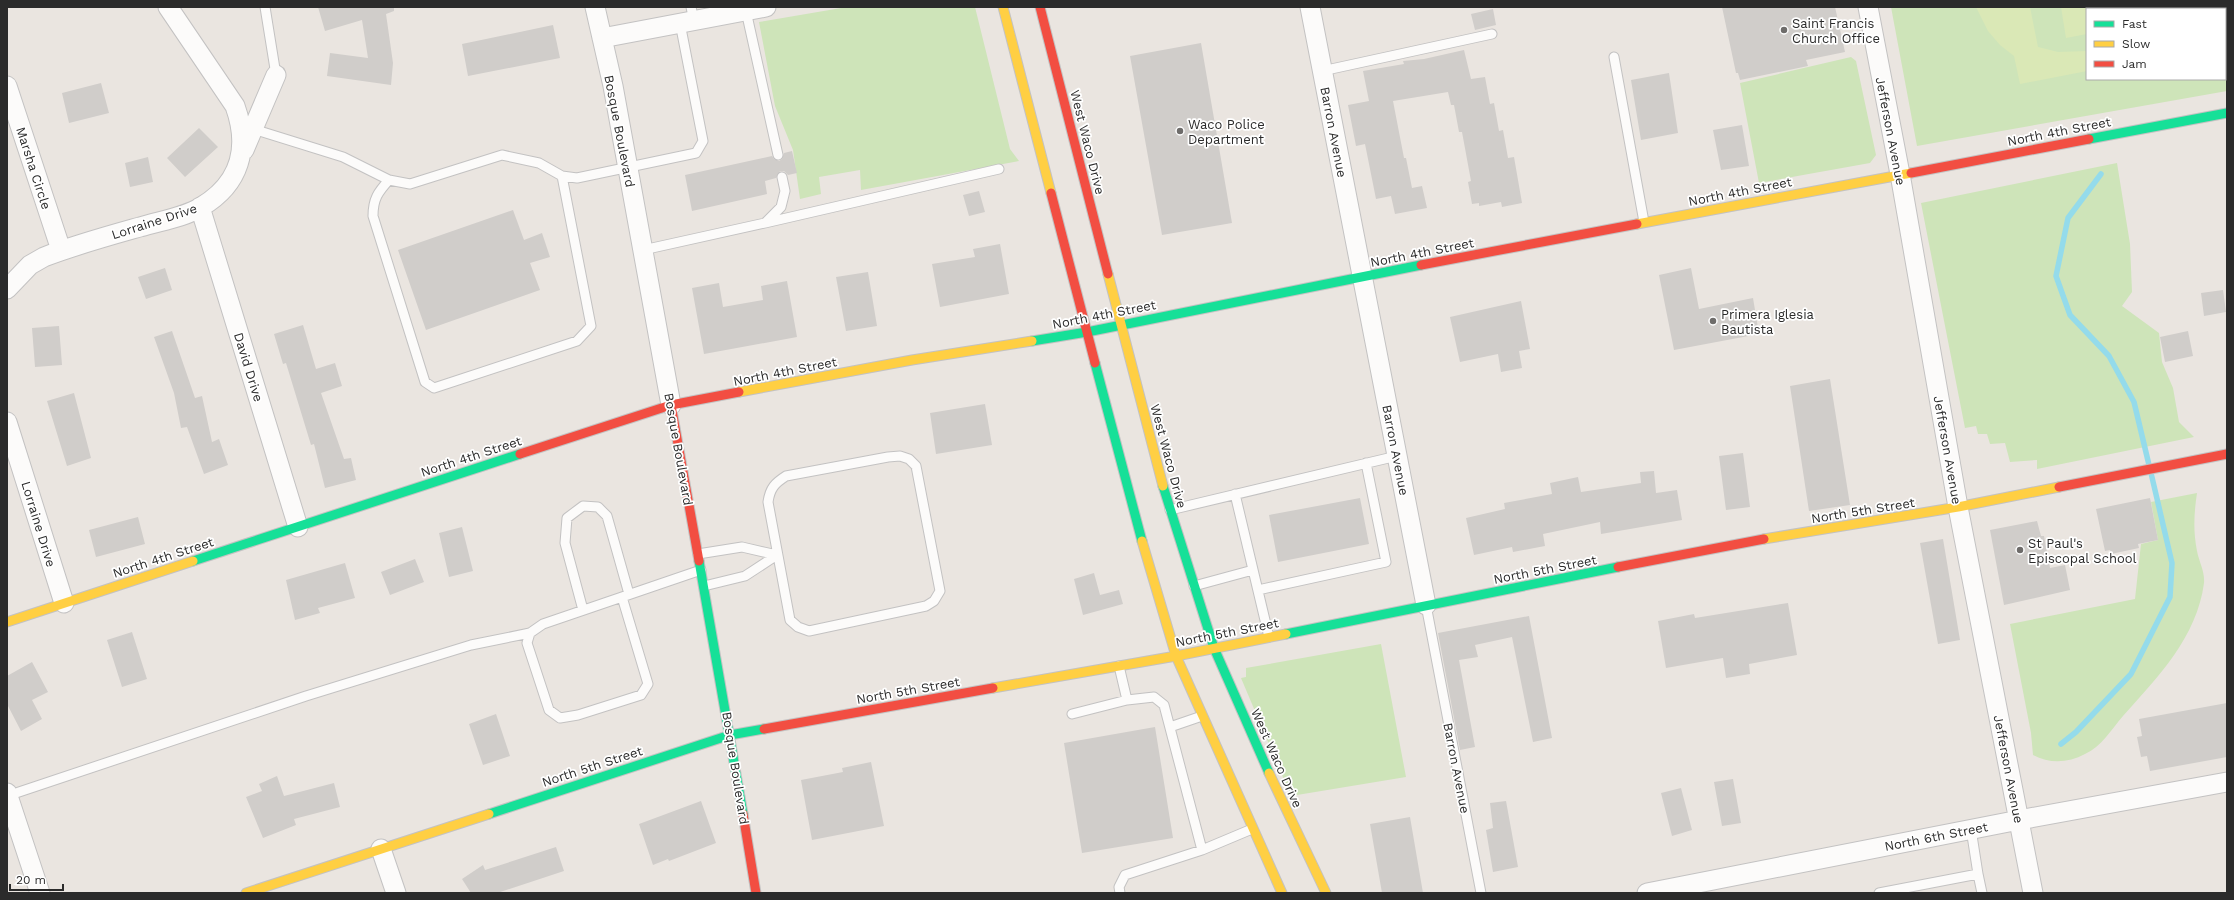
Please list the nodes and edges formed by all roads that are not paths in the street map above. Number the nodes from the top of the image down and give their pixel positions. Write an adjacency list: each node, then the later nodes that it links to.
1 (168, 7): 20 (street, Lorraine Drive)
2 (265, 7): 15 (lane)
3 (595, 7): 12 (street, Bosque Boulevard)
4 (766, 7): 9 (street)
5 (1003, 7): 35 (main road)
6 (1040, 7): 34 (main road, West Waco Drive)
7 (1310, 7): 14 (street, Barron Avenue)
8 (1868, 7): 23 (street, Jefferson Avenue)
9 (746, 11): 10 (street); 19 (lane)
10 (688, 17): 12 (street); 21 (lane)
11 (1492, 34): 14 (lane)
12 (602, 38): 21 (street, Bosque Boulevard)
13 (1614, 57): 28 (lane)
14 (1322, 71): 32 (street, Barron Avenue)
15 (276, 76): 18 (street)
16 (7, 86): 30 (street, Marsha Circle)
17 (2227, 113): 23 (main road, North 4th Street)
18 (253, 129): 20 (street); 26 (lane)
19 (778, 155)
20 (238, 165): 27 (street, Lorraine Drive)
21 (627, 166): 24 (lane); 31 (street, Bosque Boulevard)
22 (999, 168): 29 (lane)
23 (1900, 174): 28 (main road, North 4th Street); 42 (street, Jefferson Avenue)
24 (562, 176): 26 (lane); 26 (lane)
25 (782, 177): 29 (lane)
26 (389, 180)
27 (200, 208): 30 (street, Lorraine Drive); 44 (street, David Drive)
28 (1644, 222): 32 (main road, North 4th Street)
29 (765, 223): 31 (lane)
30 (61, 250): 33 (street, Lorraine Drive)
31 (643, 250): 36 (street, Bosque Boulevard)
32 (1362, 276): 34 (main road, North 4th Street); 39 (street, Barron Avenue)
33 (7, 290)
34 (1121, 325): 35 (main road, North 4th Street); 43 (main road, West Waco Drive)
35 (1087, 332): 36 (main road, North 4th Street); 60 (main road)
36 (671, 405): 44 (main road, North 4th Street); 45 (main road, Bosque Boulevard)
37 (7, 422): 53 (street, Lorraine Drive)
38 (2227, 454): 42 (main road, North 5th Street)
39 (1397, 456): 40 (lane); 54 (street, Barron Avenue)
40 (1366, 464): 41 (lane); 51 (lane)
41 (1235, 494): 43 (lane); 48 (lane)
42 (1958, 507): 54 (main road, North 5th Street); 69 (street, Jefferson Avenue)
43 (1170, 510): 50 (main road, West Waco Drive)
44 (298, 527): 53 (main road, North 4th Street)
45 (698, 554): 46 (lane); 47 (main road, Bosque Boulevard)
46 (777, 555): 46 (lane); 49 (lane)
47 (701, 570): 49 (main road, Bosque Boulevard); 52 (lane)
48 (1253, 570): 50 (lane); 51 (lane)
49 (704, 586): 66 (main road, Bosque Boulevard)
50 (1194, 586): 59 (main road, West Waco Drive)
51 (1258, 590): 58 (lane)
52 (626, 596): 55 (lane); 55 (lane); 57 (lane)
53 (64, 604): 56 (main road, North 4th Street)
54 (1426, 605): 58 (main road, North 5th Street); 82 (lane, Barron Avenue)
55 (583, 610): 57 (lane)
56 (7, 622)
57 (530, 633): 68 (lane)
58 (1269, 637): 59 (main road, North 5th Street)
59 (1214, 648): 60 (main road, North 5th Street); 81 (main road, West Waco Drive)
60 (1176, 656): 61 (main road, North 5th Street); 64 (main road)
61 (1119, 666): 62 (lane); 66 (main road, North 5th Street)
62 (1127, 700): 63 (lane); 65 (lane)
63 (1072, 714)
64 (1202, 716): 65 (lane); 70 (main road)
65 (1170, 727): 73 (lane)
66 (730, 735): 72 (main road, North 5th Street); 78 (main road, Bosque Boulevard)
67 (2227, 782): 69 (street, North 6th Street)
68 (7, 795): 75 (street)
69 (2019, 820): 71 (street, North 6th Street); 86 (street, Jefferson Avenue)
70 (1252, 829): 73 (lane); 80 (main road)
71 (1971, 829): 74 (lane); 83 (street, North 6th Street)
72 (381, 849): 76 (main road, North 5th Street); 77 (street)
73 (1202, 850): 79 (lane)
74 (1978, 874): 84 (lane); 85 (lane)
75 (40, 893)
76 (246, 893)
77 (396, 893)
78 (756, 893)
79 (1120, 893)
80 (1282, 893)
81 (1326, 893)
82 (1481, 893)
83 (1650, 893)
84 (1879, 893)
85 (1982, 893)
86 (2033, 893)

